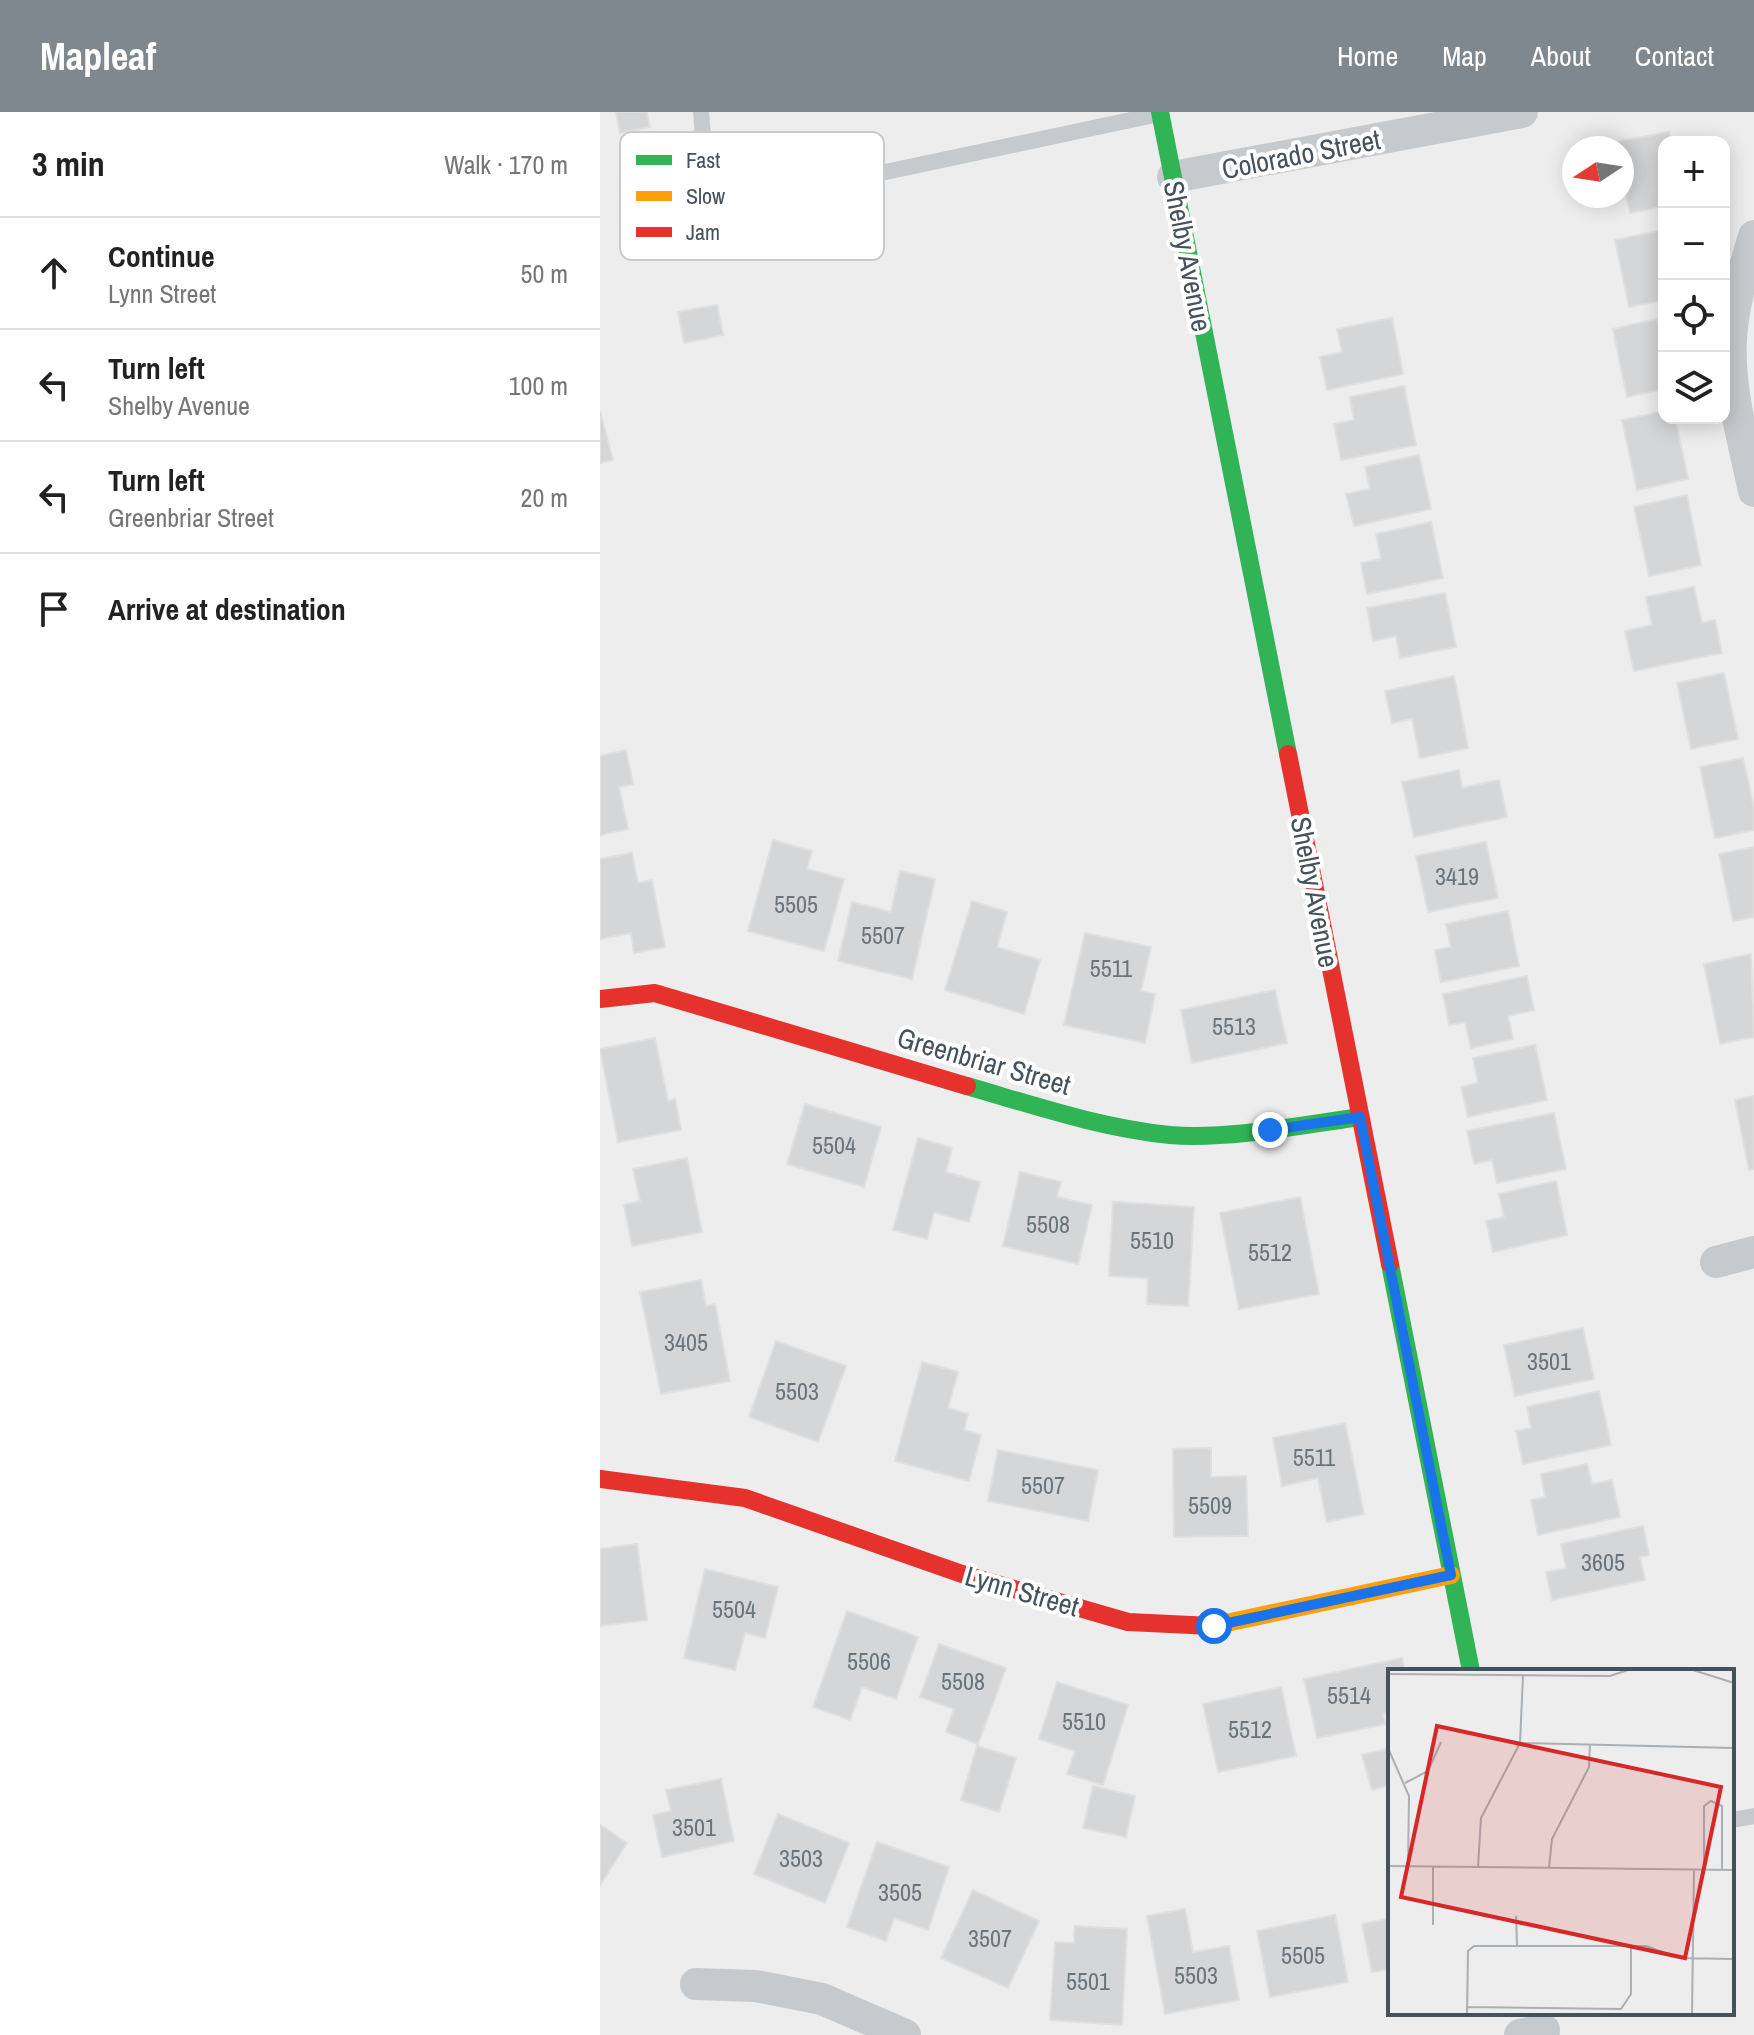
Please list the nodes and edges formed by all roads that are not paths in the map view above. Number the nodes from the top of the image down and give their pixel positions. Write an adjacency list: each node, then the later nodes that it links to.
1 (701, 112): 4 (lane)
2 (1522, 112): 6 (street, Colorado Street)
3 (1160, 113): 5 (lane); 6 (street, Shelby Avenue)
4 (703, 132)
5 (884, 172)
6 (1173, 177): 10 (street, Shelby Avenue)
7 (1754, 236): 8 (street)
8 (1753, 483)
9 (600, 999): 10 (street, Greenbriar Street)
10 (1360, 1117): 14 (street, Shelby Avenue)
11 (1754, 1252): 12 (street)
12 (1716, 1262)
13 (600, 1479): 14 (street, Lynn Street)
14 (1451, 1575): 15 (street, Shelby Avenue)
15 (1471, 1669)
16 (1754, 1816): 17 (lane)
17 (1734, 1820)
18 (696, 1984): 19 (street)
19 (905, 2035)

